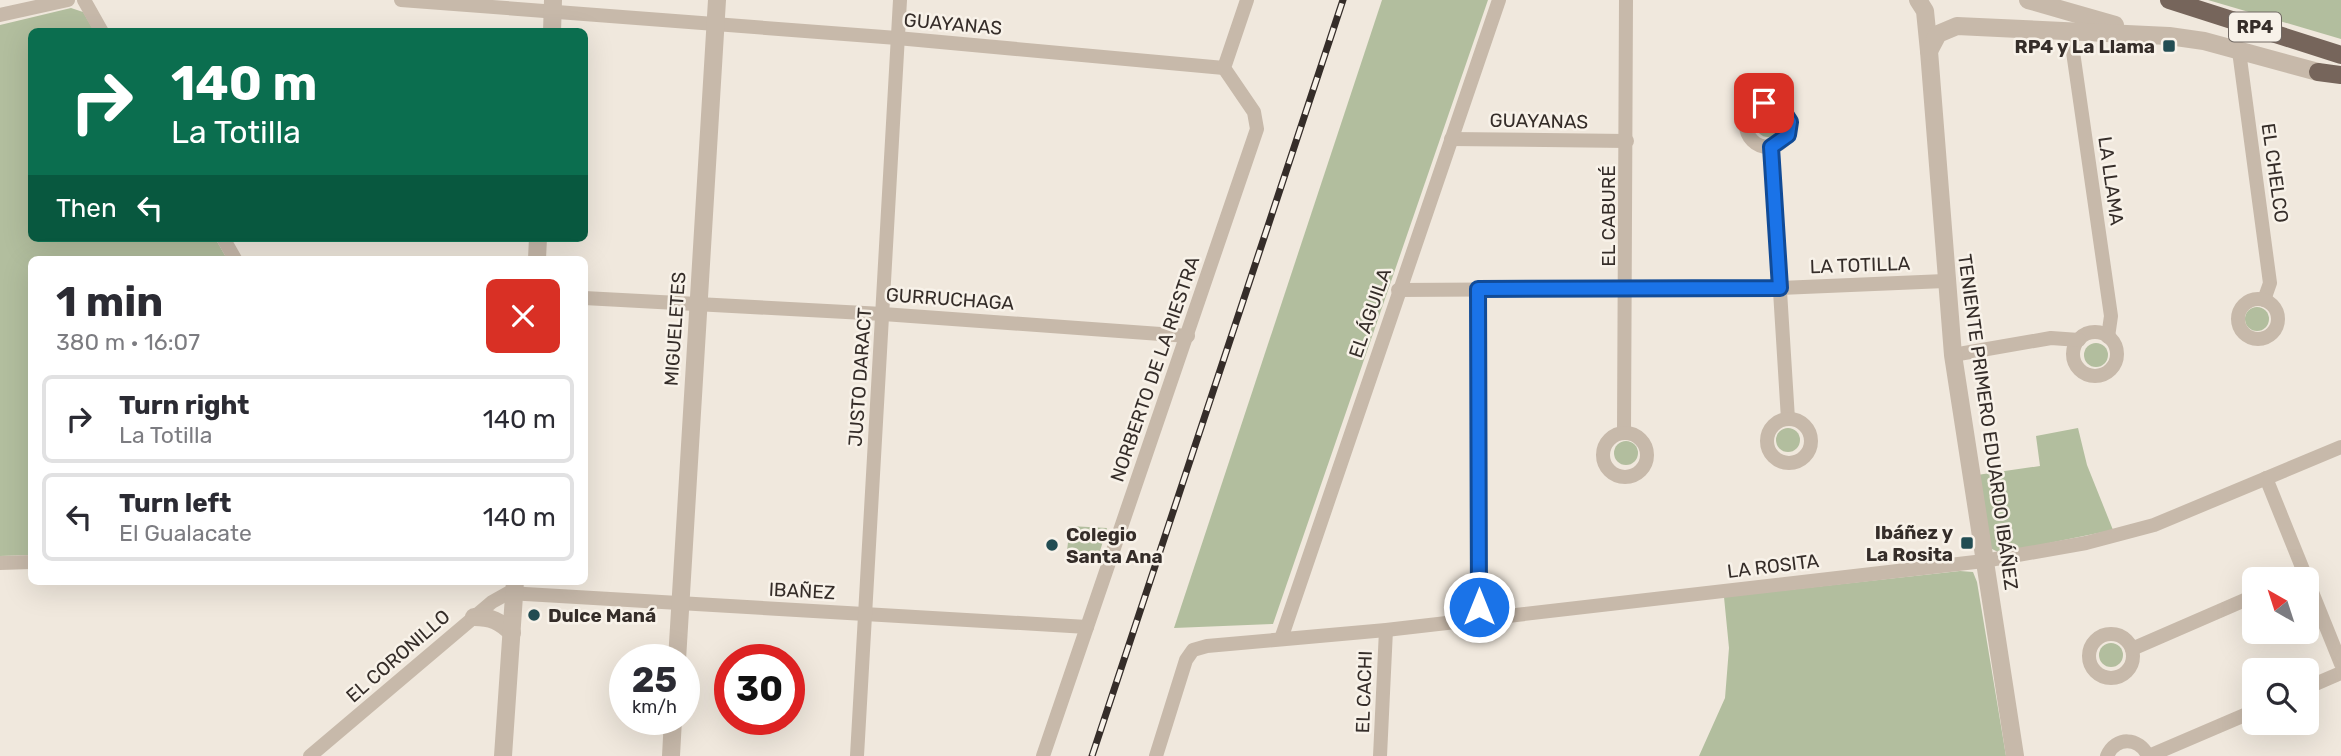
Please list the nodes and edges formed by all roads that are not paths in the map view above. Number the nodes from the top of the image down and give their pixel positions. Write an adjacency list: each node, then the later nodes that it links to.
1 (68, 0): 13 (street)
2 (84, 0): 17 (street)
3 (401, 0): 12 (street, GUAYANAS)
4 (717, 0): 16 (street, MIGUELETES)
5 (900, 0): 21 (street, JUSTO DARACT)
6 (1247, 0): 25 (street)
7 (1499, 0): 28 (street, EL ÁGUILA)
8 (1626, 0): 29 (street, EL CABURÉ)
9 (1918, 0): 22 (street, TENIENTE PRIMERO EDUARDO IBÁÑEZ)
10 (2028, 0): 20 (street)
11 (2168, 0): 24 (main road, RP4)
12 (446, 2): 14 (street, GUAYANAS)
13 (24, 5): 15 (street)
14 (553, 5): 16 (street, GUAYANAS); 18 (street)
15 (0, 15)
16 (715, 25): 21 (street, GUAYANAS); 38 (street, MIGUELETES)
17 (100, 28)
18 (552, 28)
19 (2070, 32): 20 (street); 22 (street); 41 (street, LA LLAMA)
20 (2169, 36): 23 (street)
21 (897, 38): 25 (street, GUAYANAS); 39 (street, JUSTO DARACT)
22 (1929, 51): 31 (street, TENIENTE PRIMERO EDUARDO IBÁÑEZ)
23 (2239, 51): 26 (street); 37 (street, EL CHELCO)
24 (2341, 55)
25 (1224, 68): 40 (street, NORBERTO DE LA RIESTRA)
26 (2318, 72): 27 (main road)
27 (2341, 75)
28 (1451, 139): 29 (street, GUAYANAS); 35 (street, EL ÁGUILA)
29 (1627, 141): 32 (street, EL CABURÉ)
30 (1771, 147): 33 (street)
31 (1945, 281): 33 (street, LA TOTILLA); 43 (street, TENIENTE PRIMERO EDUARDO IBÁÑEZ)
32 (1627, 288): 33 (street, LA TOTILLA); 34 (street, LA TOTILLA); 45 (street, EL CABURÉ)
33 (1780, 288): 44 (street)
34 (1478, 289): 35 (street, LA TOTILLA); 58 (street)
35 (1398, 290): 62 (street, EL ÁGUILA)
36 (588, 298): 38 (street, GURRUCHAGA)
37 (2264, 300)
38 (698, 303): 39 (street, GURRUCHAGA); 54 (street, MIGUELETES)
39 (883, 314): 40 (street, GURRUCHAGA); 55 (street, JUSTO DARACT)
40 (1188, 336): 59 (street, NORBERTO DE LA RIESTRA)
41 (2108, 337): 42 (street); 42 (street)
42 (2079, 340): 43 (street)
43 (1953, 355): 48 (street, TENIENTE PRIMERO EDUARDO IBÁÑEZ)
44 (1788, 419)
45 (1624, 432)
46 (2341, 447): 47 (street, LA ROSITA)
47 (2266, 478): 48 (street, LA ROSITA); 51 (street)
48 (1984, 561): 58 (street, LA ROSITA); 77 (street, TENIENTE PRIMERO EDUARDO IBÁÑEZ)
49 (28, 562): 50 (street)
50 (0, 563)
51 (2296, 567)
52 (515, 587): 54 (street, IBAÑEZ); 56 (street, EL CORONILLO); 61 (street)
53 (2242, 601): 64 (street)
54 (680, 603): 55 (street, IBAÑEZ); 63 (street, MIGUELETES)
55 (864, 614): 59 (street, IBAÑEZ); 73 (street, JUSTO DARACT)
56 (474, 617): 61 (street); 70 (street, EL CORONILLO)
57 (2319, 618): 65 (street)
58 (1479, 620): 60 (street, LA ROSITA)
59 (1087, 627): 74 (street, NORBERTO DE LA RIESTRA)
60 (1386, 630): 62 (street, LA ROSITA); 76 (street, EL CACHI)
61 (512, 633): 71 (street)
62 (1281, 639): 75 (street, LA ROSITA)
63 (678, 644)
64 (2132, 649)
65 (2341, 664)
66 (2341, 673): 67 (street)
67 (2319, 682)
68 (2242, 715): 79 (street)
69 (672, 735): 72 (street)
70 (310, 756)
71 (503, 756)
72 (671, 756)
73 (857, 756)
74 (1043, 756)
75 (1156, 756)
76 (1380, 756)
77 (2015, 756)
78 (2107, 756): 79 (street)
79 (2149, 756)

